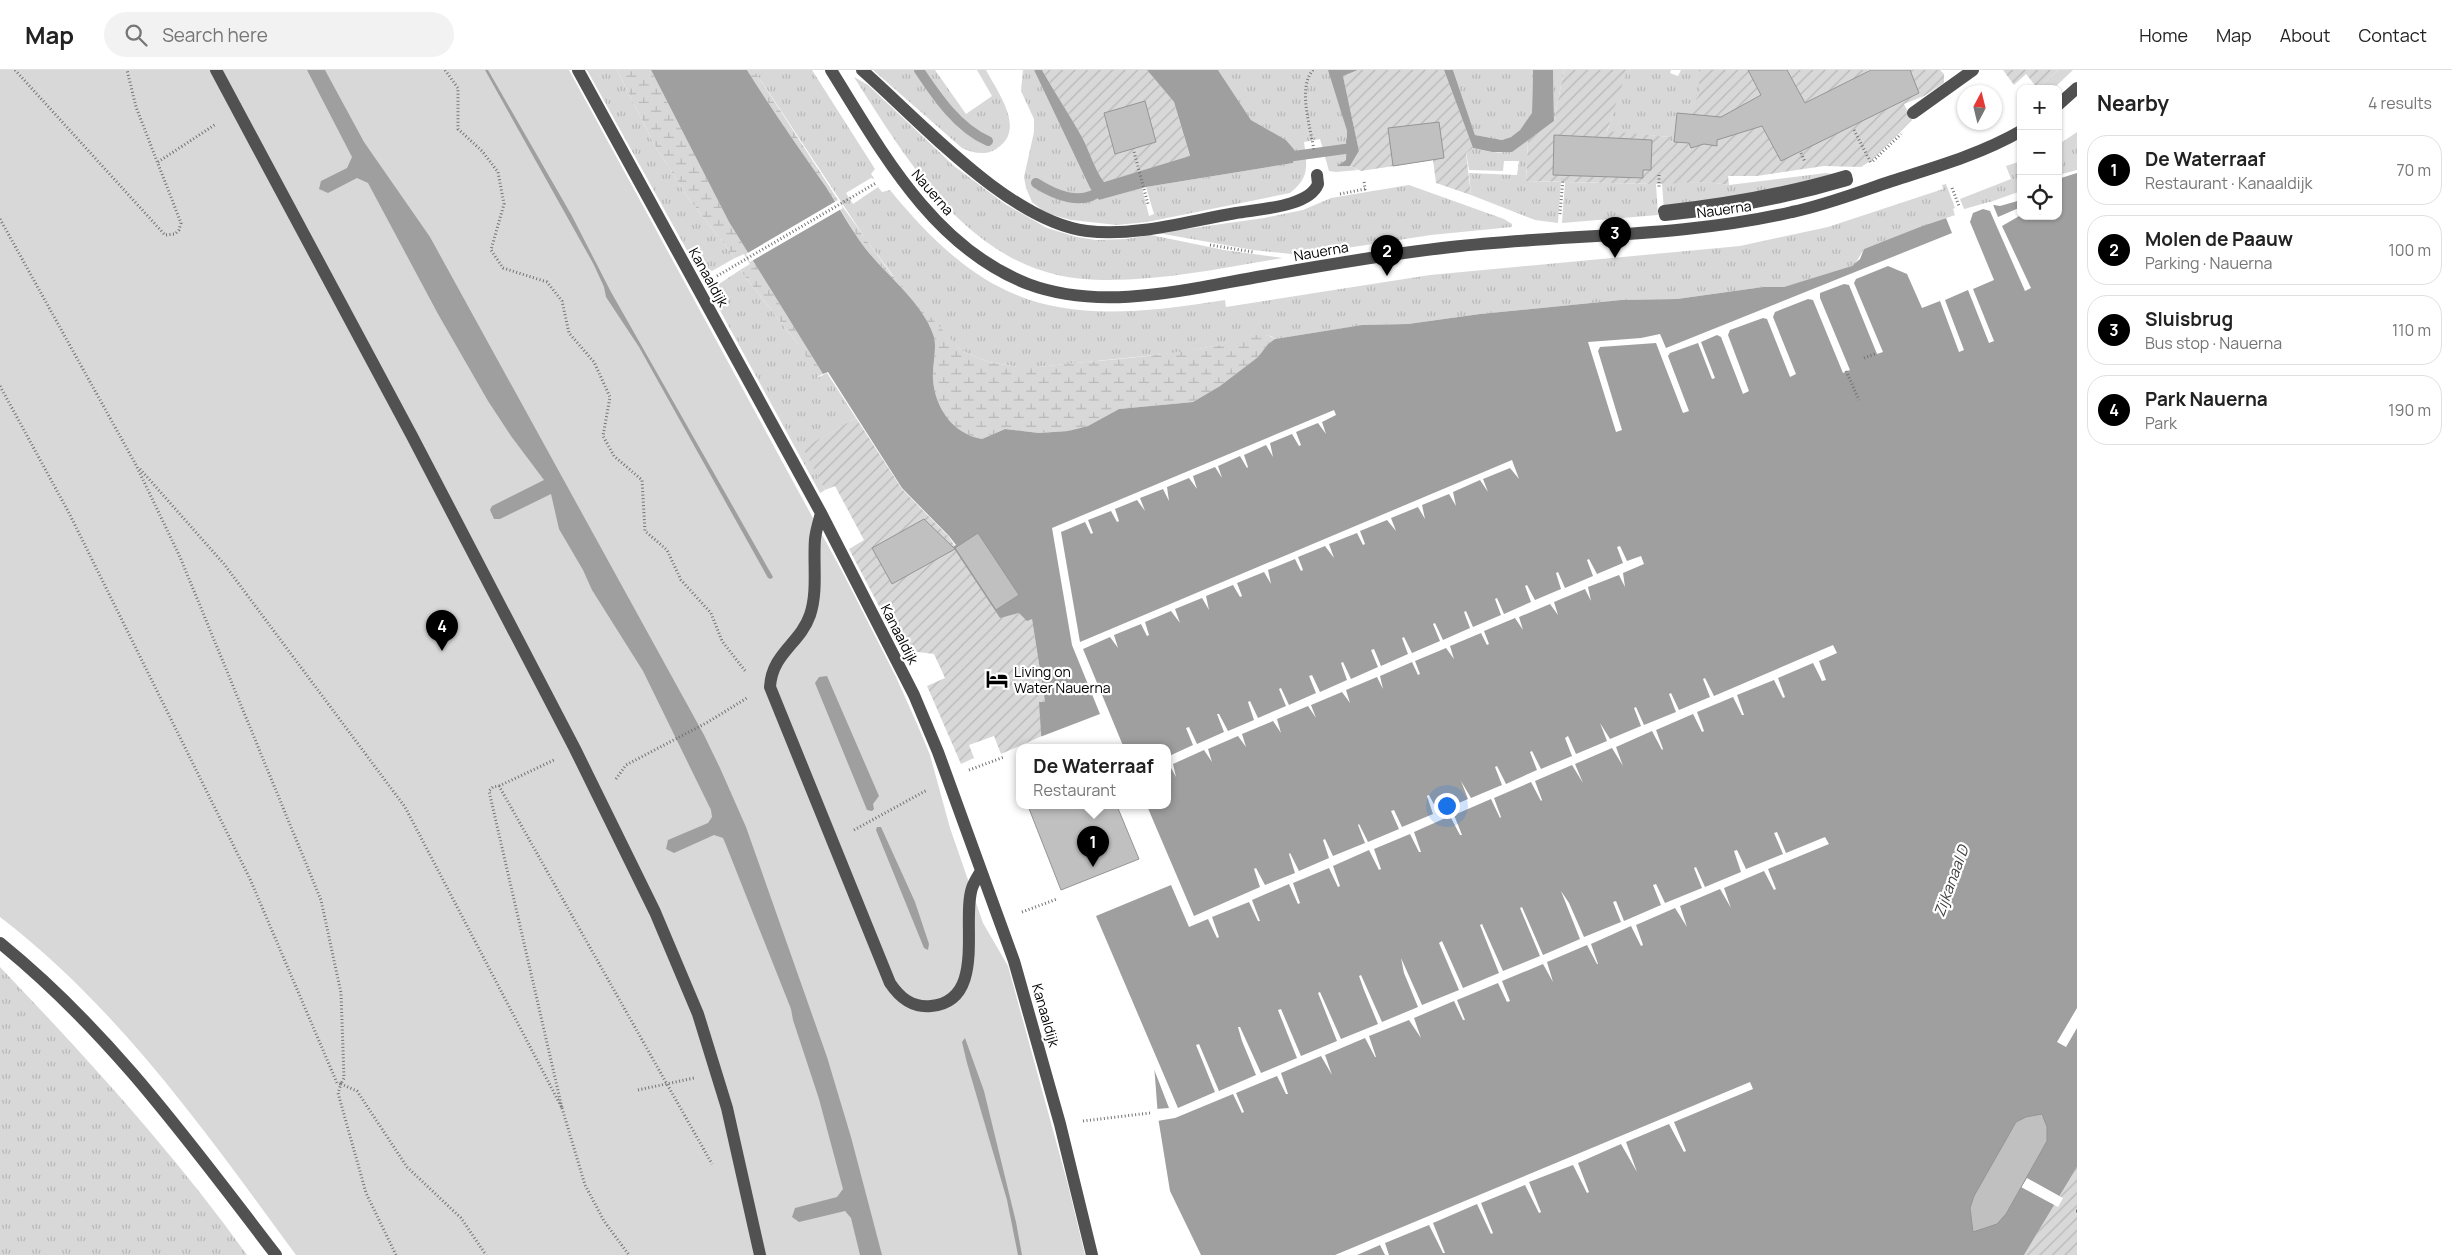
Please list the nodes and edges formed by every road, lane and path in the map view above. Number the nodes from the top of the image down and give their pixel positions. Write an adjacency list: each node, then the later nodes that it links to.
1 (15, 70): 17 (path)
2 (127, 70): 17 (path)
3 (216, 70): 64 (street)
4 (445, 70): 41 (path)
5 (578, 70): 40 (street, Kanaaldijk)
6 (831, 70): 15 (street, Nauerna)
7 (862, 70): 20 (street)
8 (1313, 70): 20 (path)
9 (1973, 70): 12 (street)
10 (2077, 88): 11 (street)
11 (2062, 101)
12 (1913, 113): 18 (path)
13 (221, 121): 17 (path)
14 (1854, 130): 18 (path)
15 (2017, 133)
16 (1134, 152): 26 (path)
17 (158, 162)
18 (1871, 163): 19 (path)
19 (1875, 171)
20 (1317, 175)
21 (1659, 175): 25 (path)
22 (1563, 179): 30 (path)
23 (1949, 182): 27 (path)
24 (875, 184): 33 (path)
25 (1659, 184)
26 (1144, 188)
27 (1959, 206)
28 (1664, 211): 28 (street, Nauerna)
29 (0, 219): 39 (path)
30 (1560, 222)
31 (1207, 244): 32 (path)
32 (1262, 253)
33 (715, 277)
34 (1877, 353): 35 (path)
35 (1864, 358)
36 (1846, 371): 38 (path)
37 (0, 386): 53 (path)
38 (1859, 400)
39 (136, 465): 53 (path); 56 (path)
40 (821, 513): 41 (street); 44 (street, Kanaaldijk)
41 (764, 688): 45 (path); 47 (street)
42 (1004, 757): 44 (path)
43 (556, 759): 46 (path)
44 (948, 778): 47 (path); 48 (street, Kanaaldijk)
45 (612, 785)
46 (499, 786): 54 (path); 56 (path)
47 (831, 840): 48 (street)
48 (981, 870): 50 (street, Kanaaldijk)
49 (1057, 899): 50 (path)
50 (998, 921): 58 (street, Kanaaldijk)
51 (0, 943): 60 (street)
52 (693, 1078): 54 (path)
53 (341, 1084): 61 (path); 62 (path)
54 (666, 1084): 55 (path); 59 (path)
55 (638, 1090)
56 (562, 1108): 63 (path)
57 (1150, 1113): 58 (path)
58 (1060, 1124): 65 (street, Kanaaldijk)
59 (715, 1171)
60 (276, 1255)
61 (396, 1255)
62 (486, 1255)
63 (629, 1255)
64 (760, 1255)
65 (1092, 1255)

